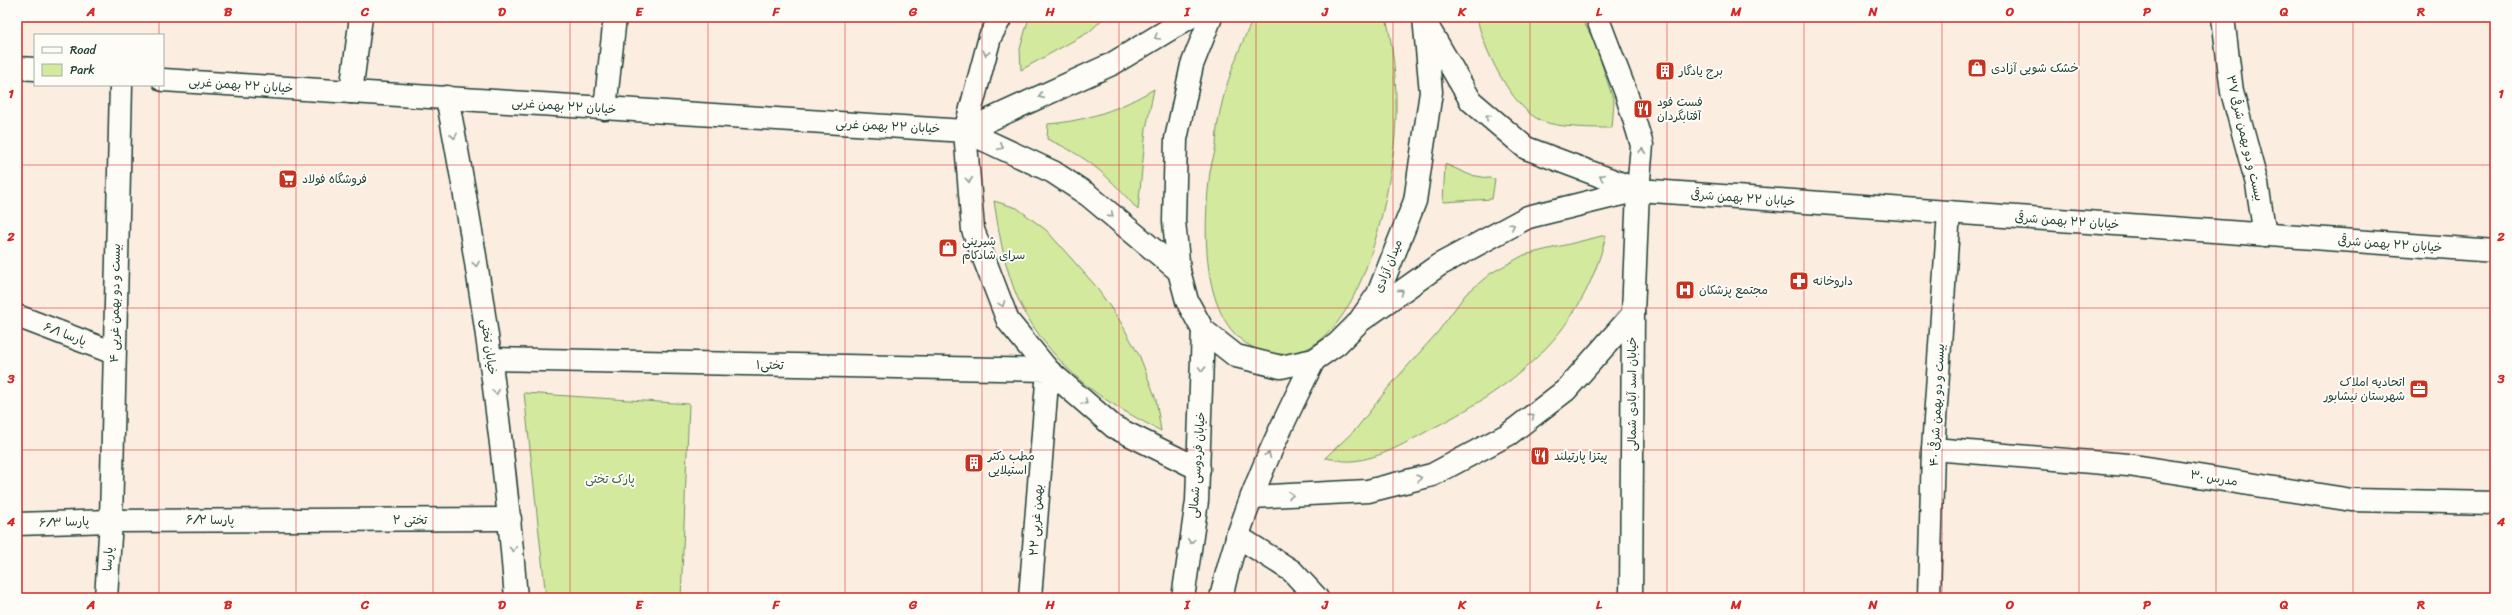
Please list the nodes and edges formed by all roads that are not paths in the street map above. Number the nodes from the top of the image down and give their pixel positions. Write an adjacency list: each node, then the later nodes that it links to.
1 (360, 17): 13 (street)
2 (615, 17): 15 (street)
3 (1001, 17): 16 (street, one-way to 16)
4 (1190, 17): 16 (street, خیابان ۲۲ بهمن غربی, one-way to 16)
5 (1211, 17): 21 (street, میدان آزادی)
6 (1597, 17): 17 (street, خیابان اسد آبادی شمالی, one-way to 6)
7 (2223, 17): 19 (street, بیست و دو بهمن شرقی ۳۷)
8 (1424, 20): 17 (street, خیابان ۲۲ بهمن شرقی, one-way to 8); 24 (street, میدان آزادی)
9 (17, 68): 10 (street)
10 (34, 69)
11 (164, 80): 13 (street, خیابان ۲۲ بهمن غربی)
12 (121, 86): 26 (street, بیست و دو بهمن غربی ۴)
13 (351, 92): 14 (street, خیابان ۲۲ بهمن غربی)
14 (447, 97): 15 (street, خیابان ۲۲ بهمن غربی); 27 (street, خیابان تختی, one-way to 27)
15 (605, 109): 16 (street, خیابان ۲۲ بهمن غربی)
16 (965, 131): 21 (street, خیابان ۲۲ بهمن غربی, one-way to 21); 29 (street, one-way to 29)
17 (1638, 190): 18 (street, خیابان ۲۲ بهمن شرقی); 22 (street, خیابان اسد آبادی شمالی); 24 (street, خیابان ۲۲ بهمن شرقی, one-way to 17)
18 (1949, 212): 19 (street, خیابان ۲۲ بهمن شرقی); 30 (street, بیست و دو بهمن شرقی ۴۰)
19 (2266, 235): 20 (street, خیابان ۲۲ بهمن شرقی)
20 (2495, 252)
21 (1179, 271): 25 (street, میدان آزادی)
22 (1633, 314): 32 (street, one-way to 22); 45 (street, خیابان اسد آبادی شمالی)
23 (17, 316): 26 (street, پارسا ۶/۱)
24 (1358, 323): 28 (street, میدان آزادی)
25 (1203, 330): 28 (street, میدان آزادی); 31 (street, خیابان فردوسی شمالی, one-way to 31)
26 (114, 353): 36 (street, بیست و دو بهمن غربی ۴)
27 (492, 359): 29 (street, تختی۱); 34 (street, خیابان تختی, one-way to 34)
28 (1314, 360): 32 (street, one-way to 28)
29 (1048, 370): 31 (street, one-way to 31); 41 (street, ۲۲ بهمن غربی)
30 (1933, 449): 33 (street, مدرس ۳۰); 46 (street, بیست و دو بهمن شرقی ۴۰)
31 (1199, 469): 42 (street, خیابان فردوسی شمالی, one-way to 42)
32 (1252, 497): 38 (street)
33 (2495, 503)
34 (510, 519): 35 (street, تختی ۲); 40 (street, خیابان تختی, one-way to 40)
35 (310, 520): 36 (street, پارسا ۶/۲)
36 (111, 521): 37 (street, پارسا ۶/۳); 39 (street, پارسا)
37 (17, 524)
38 (1237, 536): 43 (street); 44 (street)
39 (106, 598)
40 (516, 598)
41 (1030, 598)
42 (1183, 598)
43 (1220, 598)
44 (1317, 598)
45 (1631, 598)
46 (1929, 598)

